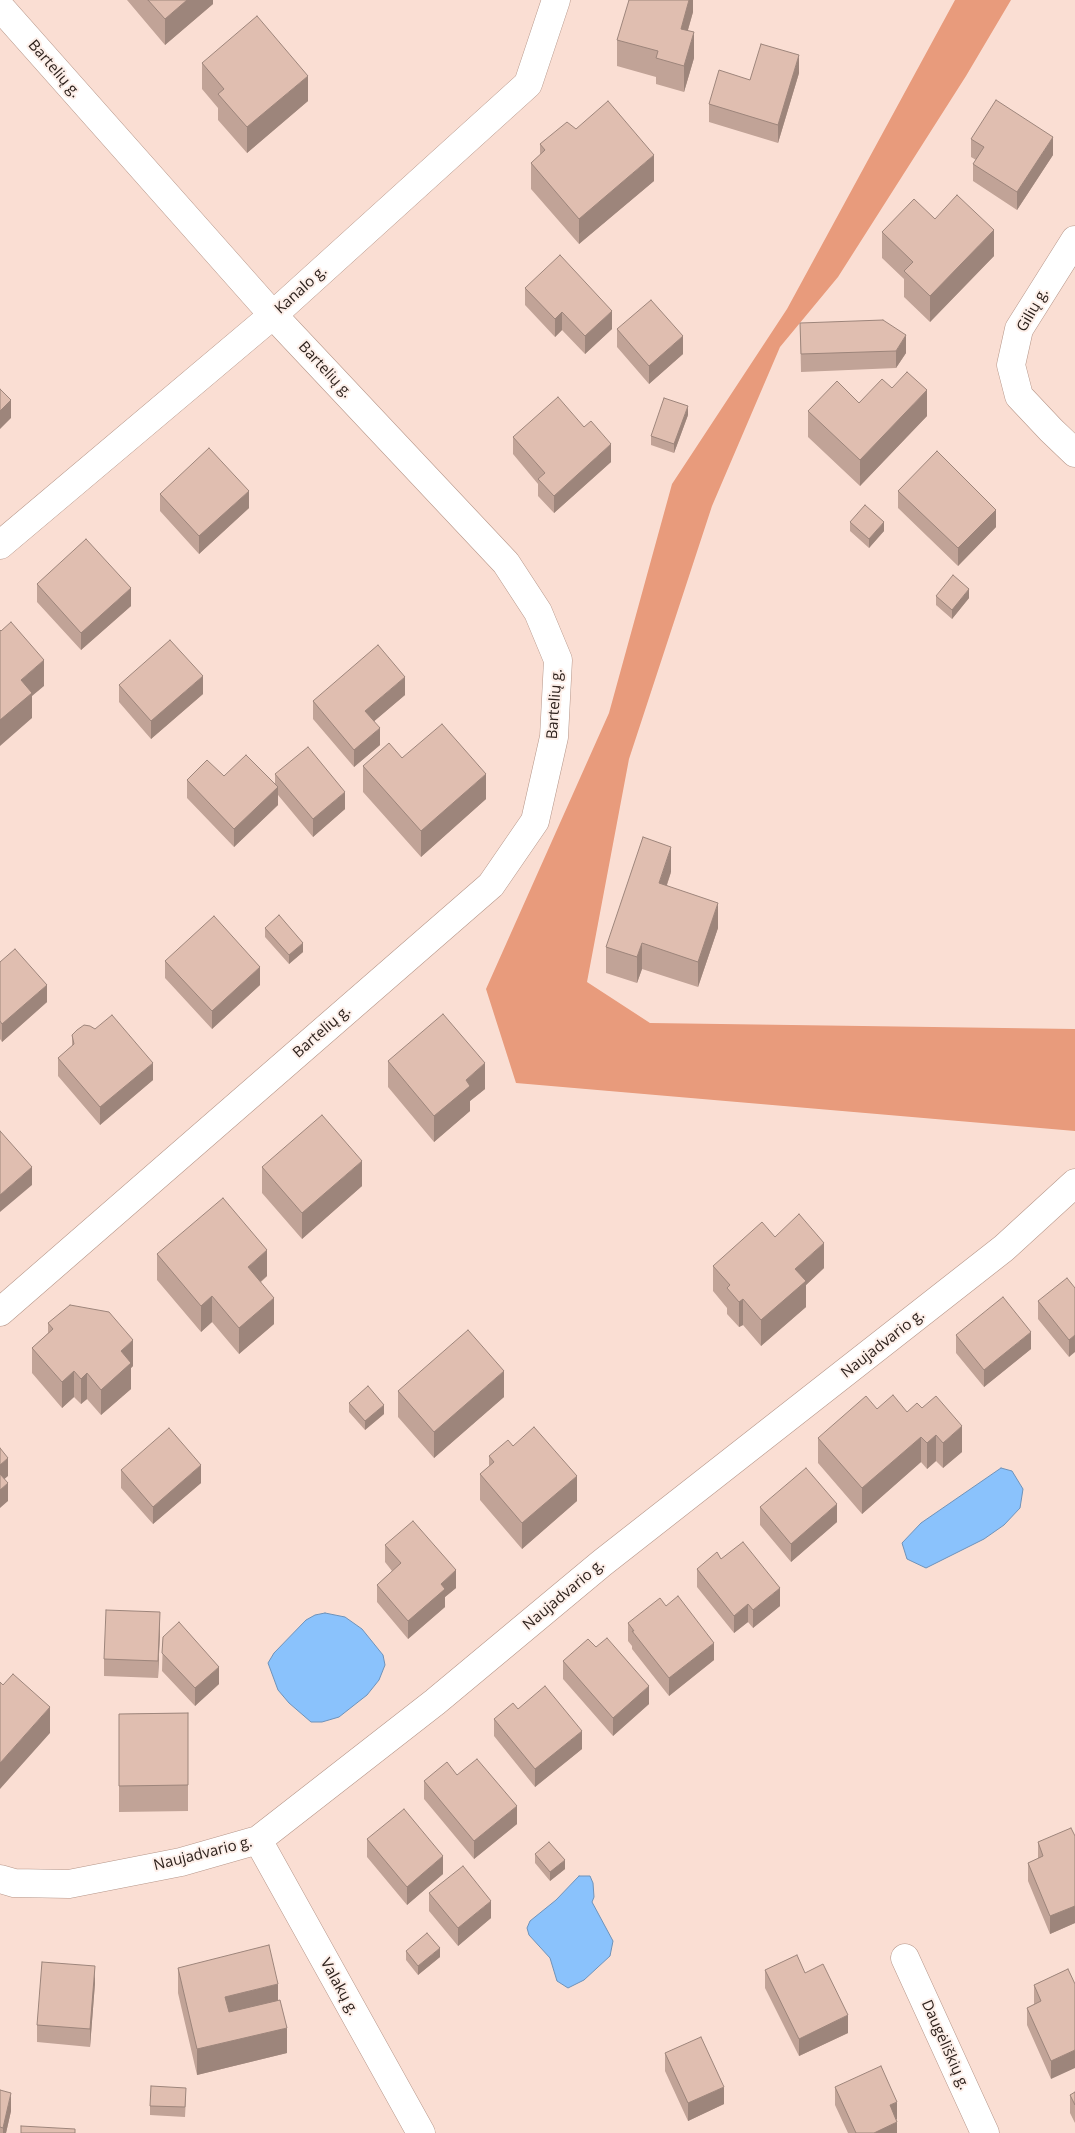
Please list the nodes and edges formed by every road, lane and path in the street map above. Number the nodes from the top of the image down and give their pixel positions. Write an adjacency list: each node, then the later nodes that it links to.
1 (556, 0): 4 (street, Kanalo g.)
2 (0, 7): 4 (street, Bartelių g.)
3 (1075, 240): 5 (street, Gilių g.)
4 (273, 315): 6 (street, Kanalo g.); 8 (street, Bartelių g.)
5 (1075, 453)
6 (0, 545)
7 (1075, 1183): 9 (street, Naujadvario g.)
8 (0, 1312)
9 (258, 1840): 10 (street, Naujadvario g.); 12 (street, Valakų g.)
10 (0, 1879)
11 (906, 1958): 13 (street, Daugėliškių g.)
12 (420, 2133)
13 (985, 2133)

